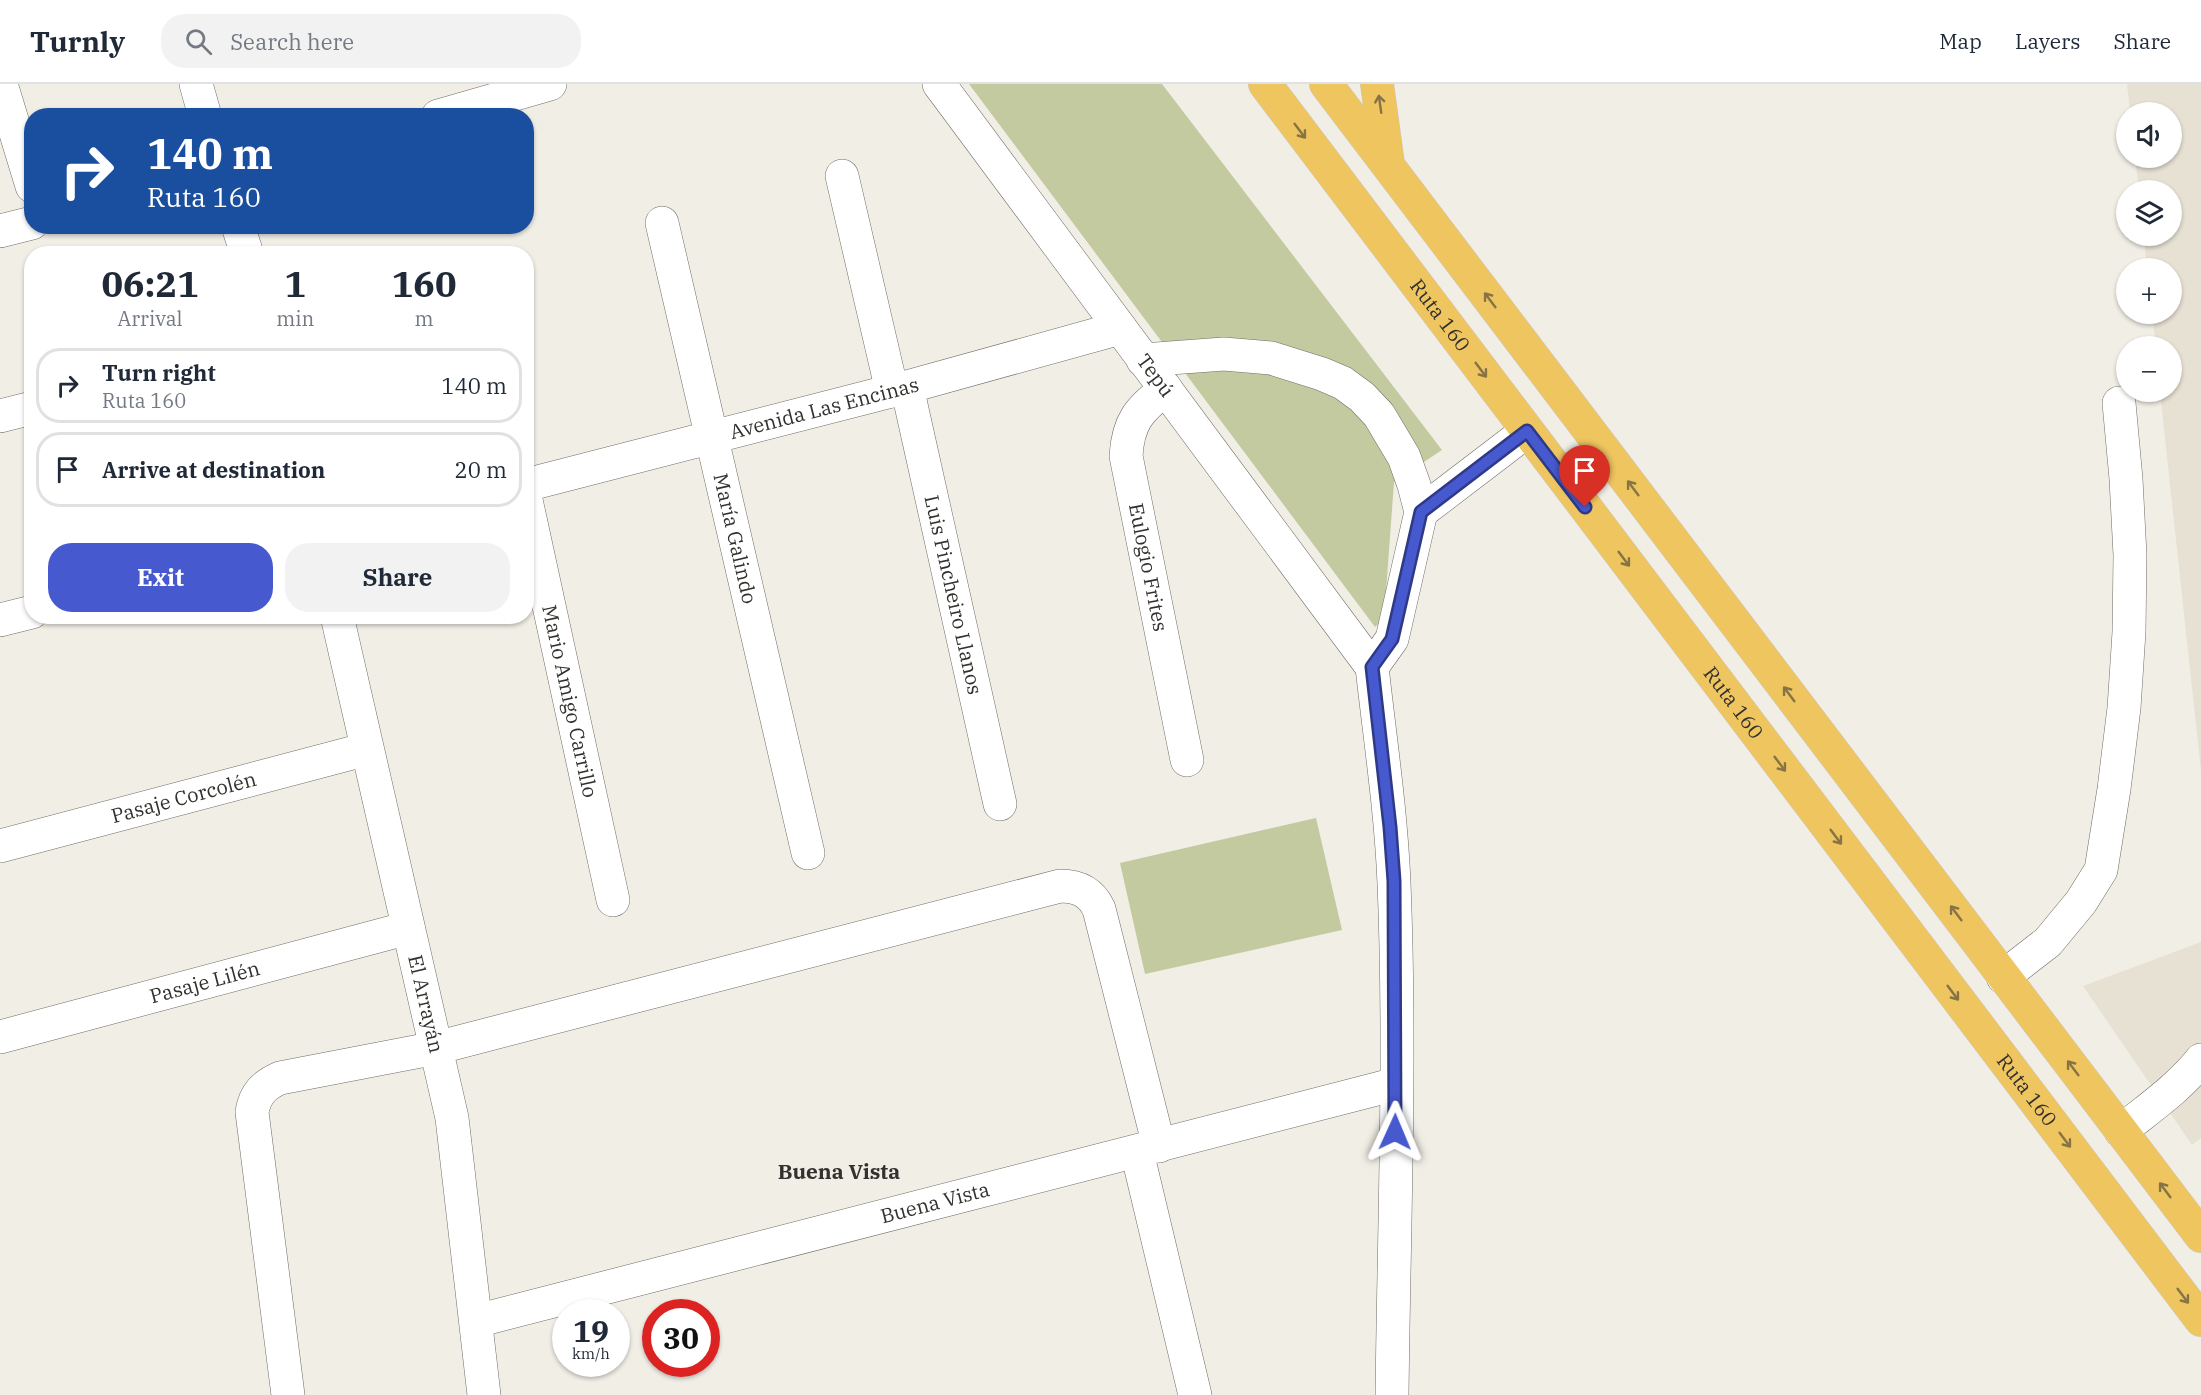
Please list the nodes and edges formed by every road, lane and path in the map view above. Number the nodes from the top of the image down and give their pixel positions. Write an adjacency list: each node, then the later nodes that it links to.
1 (1, 84): 11 (street)
2 (196, 84): 9 (street)
3 (550, 84): 8 (street)
4 (939, 84): 17 (street, Tepú)
5 (1264, 84): 24 (highway, Ruta 160, one-way to 24)
6 (1326, 84): 12 (highway)
7 (1377, 84): 12 (highway, one-way to 7)
8 (482, 93): 10 (street)
9 (203, 108)
10 (453, 108)
11 (24, 160)
12 (1388, 165): 40 (highway, one-way to 12)
13 (842, 176): 19 (street, Luis Pincheiro Llanos)
14 (662, 223): 25 (street, María Galindo)
15 (24, 225): 16 (street)
16 (0, 231)
17 (1120, 328): 18 (street, Tepú); 19 (street, Avenida Las Encinas)
18 (1143, 360): 20 (street, Tepú); 27 (street)
19 (899, 389): 25 (street, Avenida Las Encinas); 35 (street, Luis Pincheiro Llanos)
20 (1166, 389): 32 (street, Tepú); 34 (street, Eulogio Frites)
21 (2119, 403): 40 (street)
22 (24, 410): 23 (street)
23 (0, 416)
24 (1527, 431): 27 (street); 48 (highway, Ruta 160, one-way to 48)
25 (712, 437): 26 (street, Avenida Las Encinas); 37 (street, María Galindo)
26 (534, 483)
27 (1421, 512): 32 (street)
28 (534, 537): 38 (street, Mario Amigo Carrillo)
29 (24, 614): 30 (street)
30 (0, 620)
31 (339, 624): 33 (street, El Arrayán)
32 (1372, 667): 44 (street)
33 (367, 749): 36 (street, Pasaje Corcolén); 39 (street, El Arrayán)
34 (1187, 760)
35 (1000, 804)
36 (0, 846)
37 (808, 853)
38 (613, 900)
39 (408, 928): 41 (street, Pasaje Lilén); 42 (street, El Arrayán)
40 (2003, 977): 45 (highway, one-way to 40)
41 (0, 1036)
42 (436, 1048): 46 (street); 49 (street, El Arrayán); 50 (street)
43 (2201, 1060): 45 (street)
44 (1396, 1084): 46 (street, Buena Vista); 53 (street)
45 (2121, 1131): 47 (highway, one-way to 45)
46 (1148, 1149): 49 (street, Buena Vista); 52 (street)
47 (2201, 1236)
48 (2201, 1320)
49 (476, 1321): 51 (street, El Arrayán)
50 (288, 1395)
51 (484, 1395)
52 (1195, 1395)
53 (1392, 1395)

